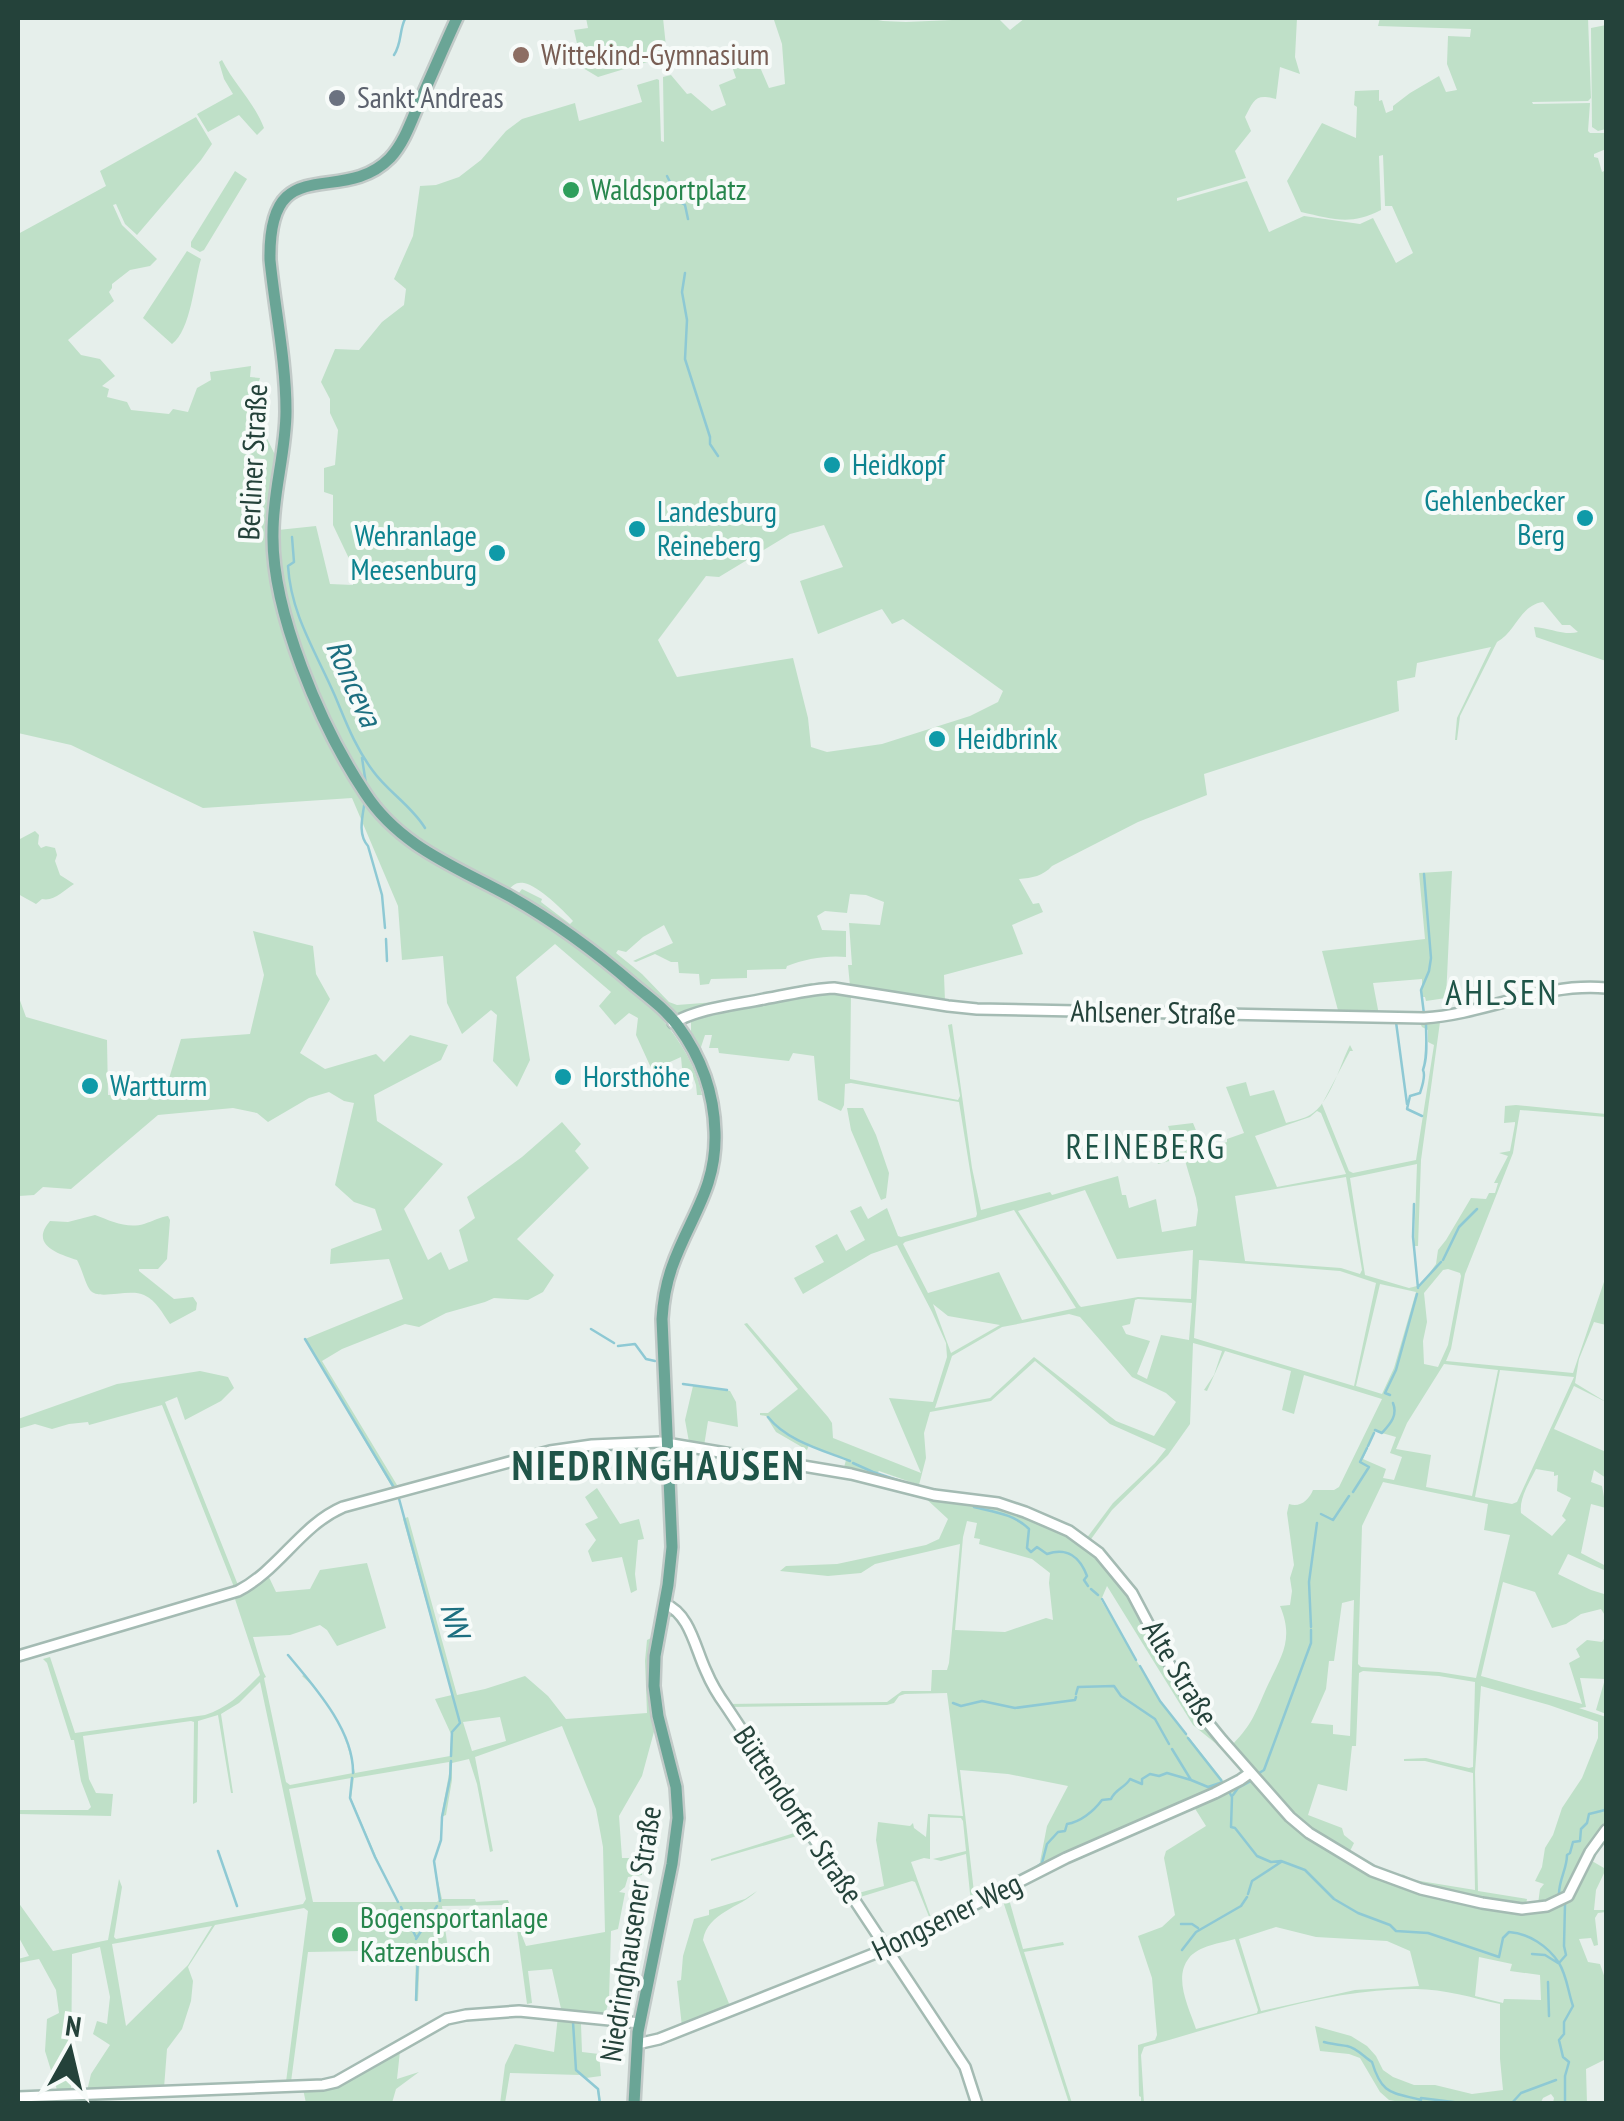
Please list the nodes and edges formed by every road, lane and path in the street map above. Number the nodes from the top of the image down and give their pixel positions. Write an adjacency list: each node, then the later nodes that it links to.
1 (457, 18): 2 (main road, Berliner Straße)
2 (602, 958): 3 (main road, Niedringhausener Straße)
3 (639, 988): 5 (main road, Niedringhausener Straße); 5 (main road, Niedringhausener Straße)
4 (1606, 988): 5 (main road, Ahlsener Straße)
5 (682, 1021): 6 (main road, Niedringhausener Straße); 6 (main road, Niedringhausener Straße)
6 (707, 1186): 7 (main road, Niedringhausener Straße)
7 (671, 1450): 8 (main road, Niedringhausener Straße); 9 (main road, Alte Straße); 10 (main road, Alte Straße)
8 (664, 1607): 12 (main road, Büttendorfer Straße); 13 (main road, Niedringhausener Straße)
9 (18, 1656)
10 (1250, 1772): 11 (main road, Alte Straße); 12 (main road, Hongsener Weg)
11 (1606, 1830)
12 (888, 1948): 14 (main road, Hongsener Weg); 17 (main road, Büttendorfer Straße)
13 (640, 2023): 14 (main road, Niedringhausener Straße); 15 (main road)
14 (637, 2044): 16 (main road, Niedringhausener Straße)
15 (18, 2097)
16 (634, 2104)
17 (977, 2104)

